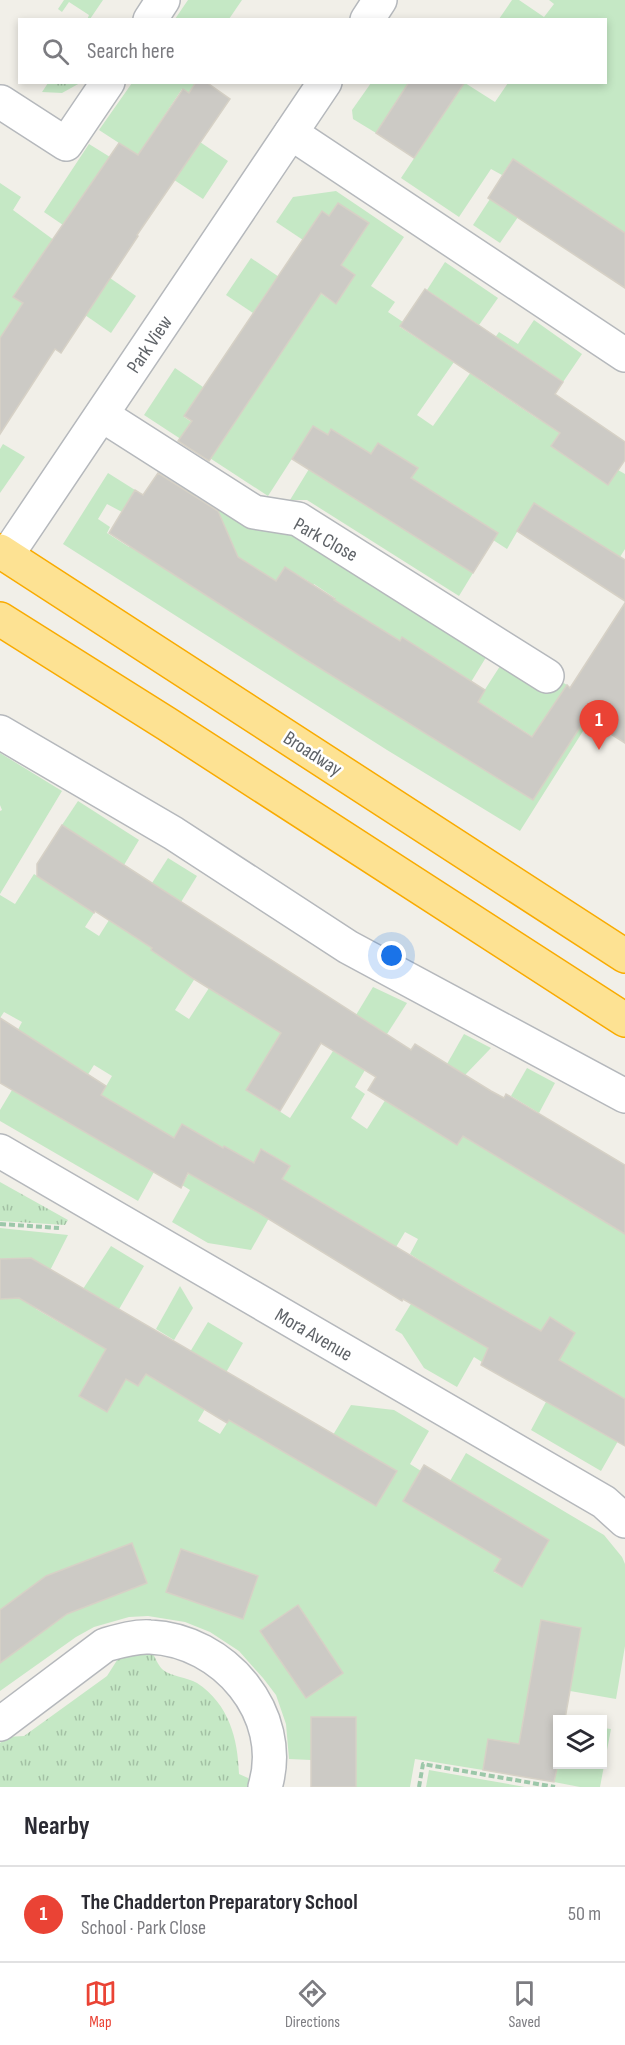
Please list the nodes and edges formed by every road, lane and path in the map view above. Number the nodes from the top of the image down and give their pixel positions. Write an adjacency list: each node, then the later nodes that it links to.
1 (163, 0): 3 (street)
2 (380, 0): 4 (street)
3 (151, 18)
4 (368, 18)
5 (107, 84): 7 (street)
6 (324, 84): 8 (street, Park View)
7 (1, 102)
8 (291, 133): 9 (street); 10 (street, Park View)
9 (625, 355)
10 (102, 415): 11 (street, Park View); 13 (street, Park Close)
11 (3, 553): 15 (highway, Broadway)
12 (0, 619): 16 (highway)
13 (547, 676)
14 (0, 732): 17 (street)
15 (625, 956)
16 (625, 1020)
17 (625, 1096)
18 (0, 1151): 19 (street, Mora Avenue)
19 (625, 1521)
20 (0, 1724): 21 (street)
21 (265, 1787)
22 (419, 1787): 23 (path)
23 (555, 1787)

